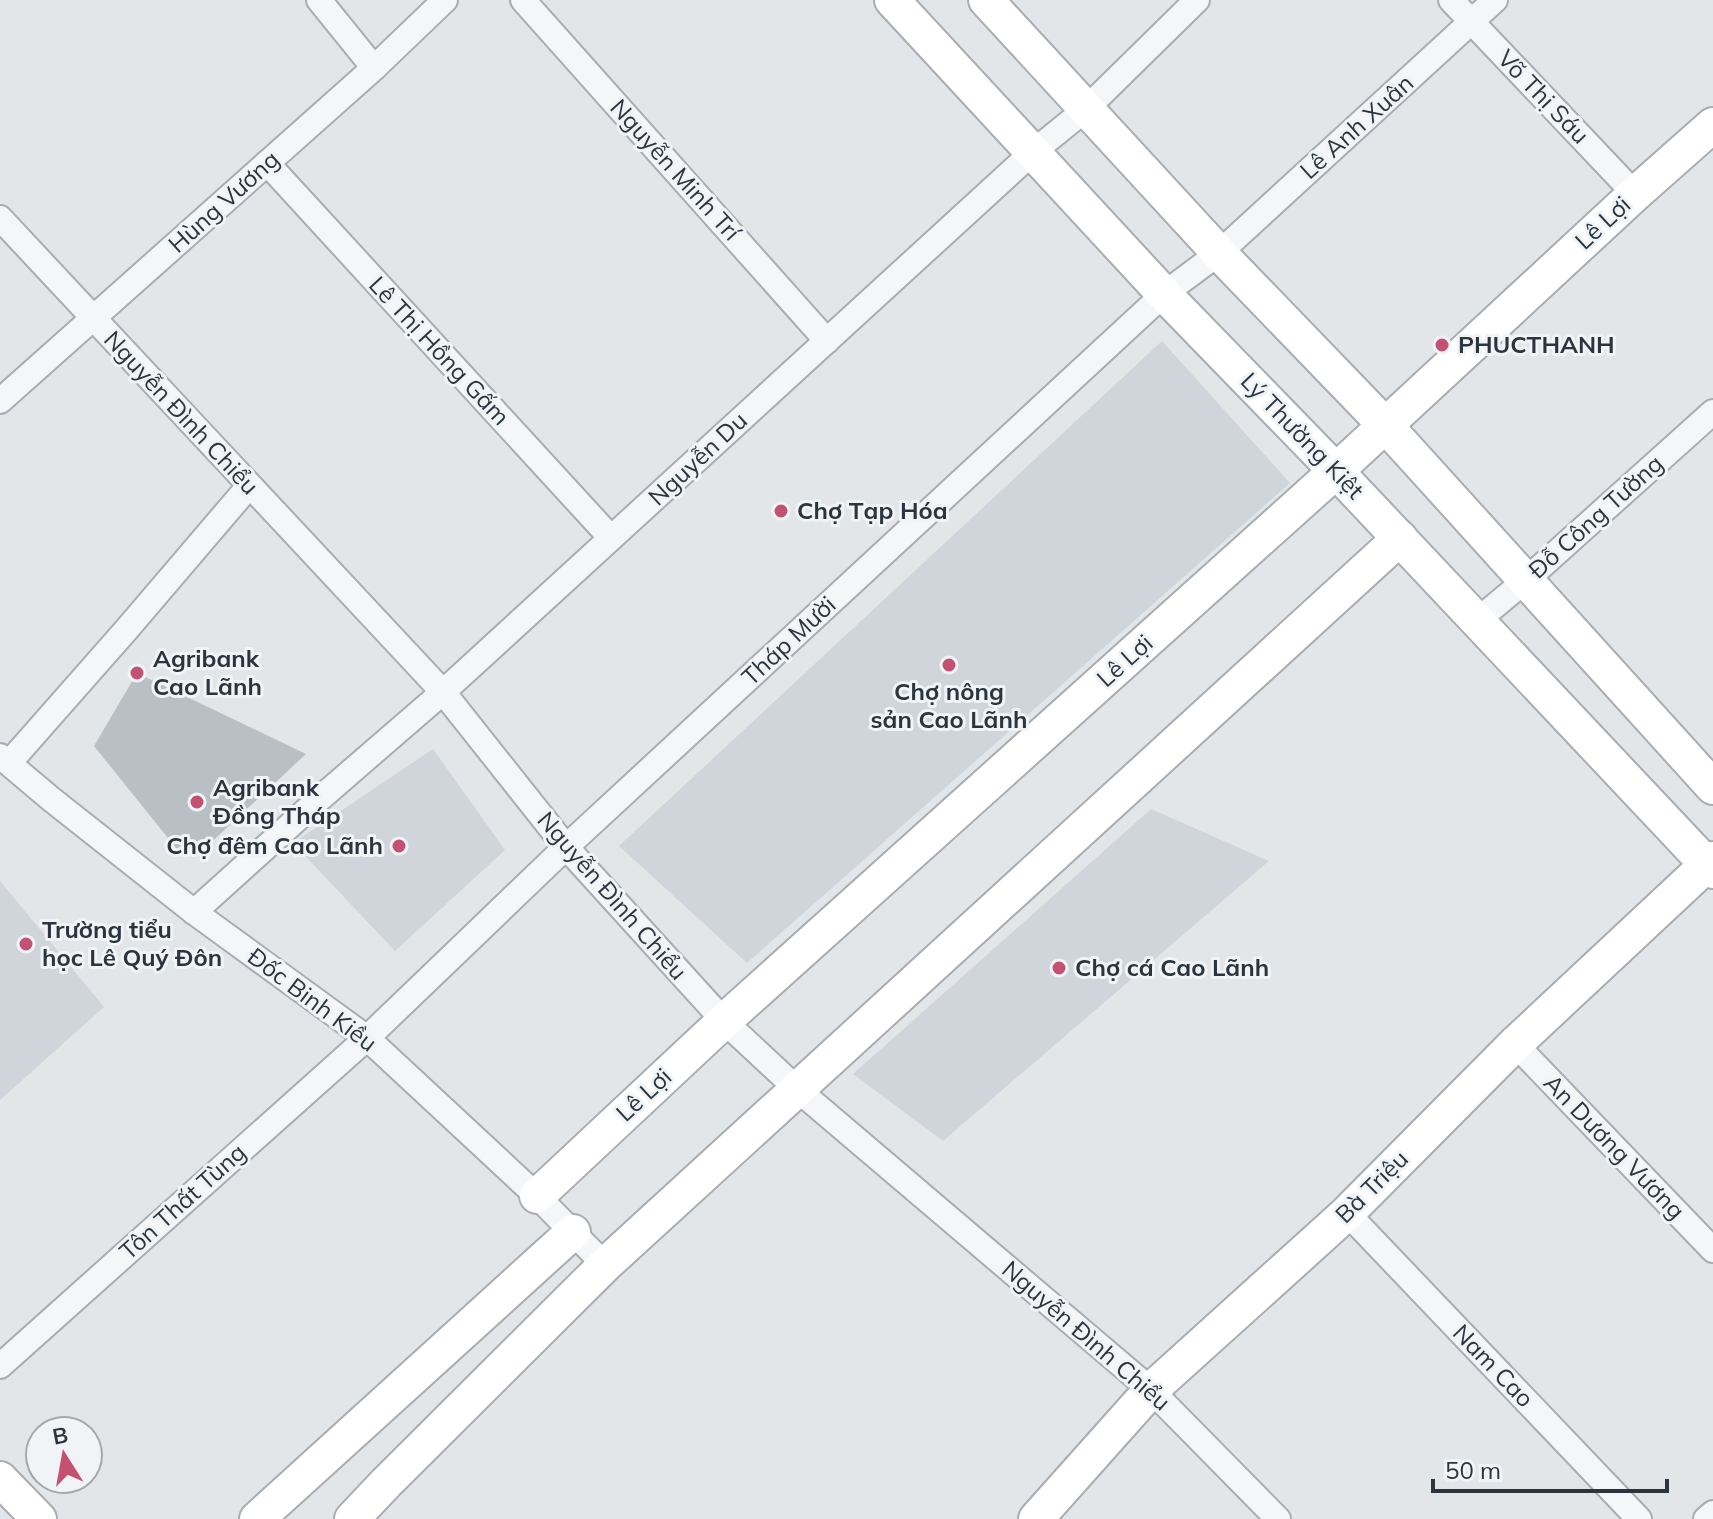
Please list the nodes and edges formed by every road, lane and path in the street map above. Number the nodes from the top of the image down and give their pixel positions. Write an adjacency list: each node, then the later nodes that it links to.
1 (319, 0): 10 (street)
2 (445, 0): 10 (street, Hùng Vương)
3 (523, 0): 20 (street, Nguyễn Minh Trí)
4 (892, 0): 13 (street, Lý Thường Kiệt)
5 (986, 0): 11 (street)
6 (1197, 0): 11 (street, Nguyễn Du)
7 (1451, 0): 9 (street, Võ Thị Sáu)
8 (1495, 0): 9 (street, Lê Anh Xuân)
9 (1472, 22): 15 (street, Võ Thị Sáu); 17 (street, Lê Anh Xuân)
10 (374, 68): 14 (street, Hùng Vương)
11 (1086, 109): 13 (street, Nguyễn Du); 17 (street)
12 (1713, 125): 15 (street, Lê Lợi)
13 (1033, 152): 18 (street, Lý Thường Kiệt); 20 (street, Nguyễn Du)
14 (267, 163): 19 (street, Hùng Vương); 26 (street, Lê Thị Hồng Gấm)
15 (1635, 194): 23 (street, Lê Lợi)
16 (0, 218): 19 (street, Nguyễn Đình Chiểu)
17 (1219, 253): 18 (street, Tháp Mười); 23 (street)
18 (1164, 294): 24 (street, Lý Thường Kiệt); 33 (street, Tháp Mười)
19 (93, 319): 21 (street, Hùng Vương); 25 (street, Nguyễn Đình Chiểu)
20 (827, 341): 26 (street, Nguyễn Du)
21 (0, 401)
22 (1713, 412): 28 (street, Đỗ Công Tường)
23 (1385, 425): 24 (street, Lê Lợi); 28 (street)
24 (1336, 471): 27 (street, Lý Thường Kiệt); 36 (street, Lê Lợi)
25 (249, 486): 30 (street, Nguyễn Đình Chiểu); 31 (street)
26 (611, 538): 30 (street, Nguyễn Du)
27 (1400, 538): 29 (street, Lý Thường Kiệt); 39 (street)
28 (1526, 580): 29 (street, Đỗ Công Tường); 32 (street)
29 (1478, 620): 34 (street, Lý Thường Kiệt)
30 (443, 692): 33 (street, Nguyễn Đình Chiểu); 35 (street, Nguyễn Du)
31 (4, 759): 35 (street, Đốc Binh Kiều)
32 (1713, 787)
33 (566, 847): 36 (street, Nguyễn Đình Chiểu); 37 (street, Tháp Mười)
34 (1711, 865): 38 (street, Bà Triệu)
35 (194, 912): 37 (street, Đốc Binh Kiều)
36 (724, 1021): 39 (street, Nguyễn Đình Chiểu); 40 (street, Lê Lợi)
37 (367, 1038): 40 (street, Đốc Binh Kiều); 45 (street, Tôn Thất Tùng)
38 (1515, 1044): 41 (street, Bà Triệu); 43 (street, An Dương Vương)
39 (797, 1089): 44 (street); 46 (street, Nguyễn Đình Chiểu)
40 (537, 1196): 42 (street, Đốc Binh Kiều)
41 (1347, 1213): 46 (street, Bà Triệu); 54 (street, Nam Cao)
42 (573, 1232): 44 (street, Đốc Binh Kiều); 50 (street)
43 (1713, 1250)
44 (605, 1265): 51 (street)
45 (0, 1366)
46 (1151, 1390): 52 (street, Bà Triệu); 53 (street, Nguyễn Đình Chiểu)
47 (0, 1479): 49 (street)
48 (1713, 1513): 55 (street)
49 (39, 1519)
50 (257, 1519)
51 (352, 1519)
52 (1036, 1519)
53 (1278, 1519)
54 (1639, 1519)
55 (1706, 1519)

